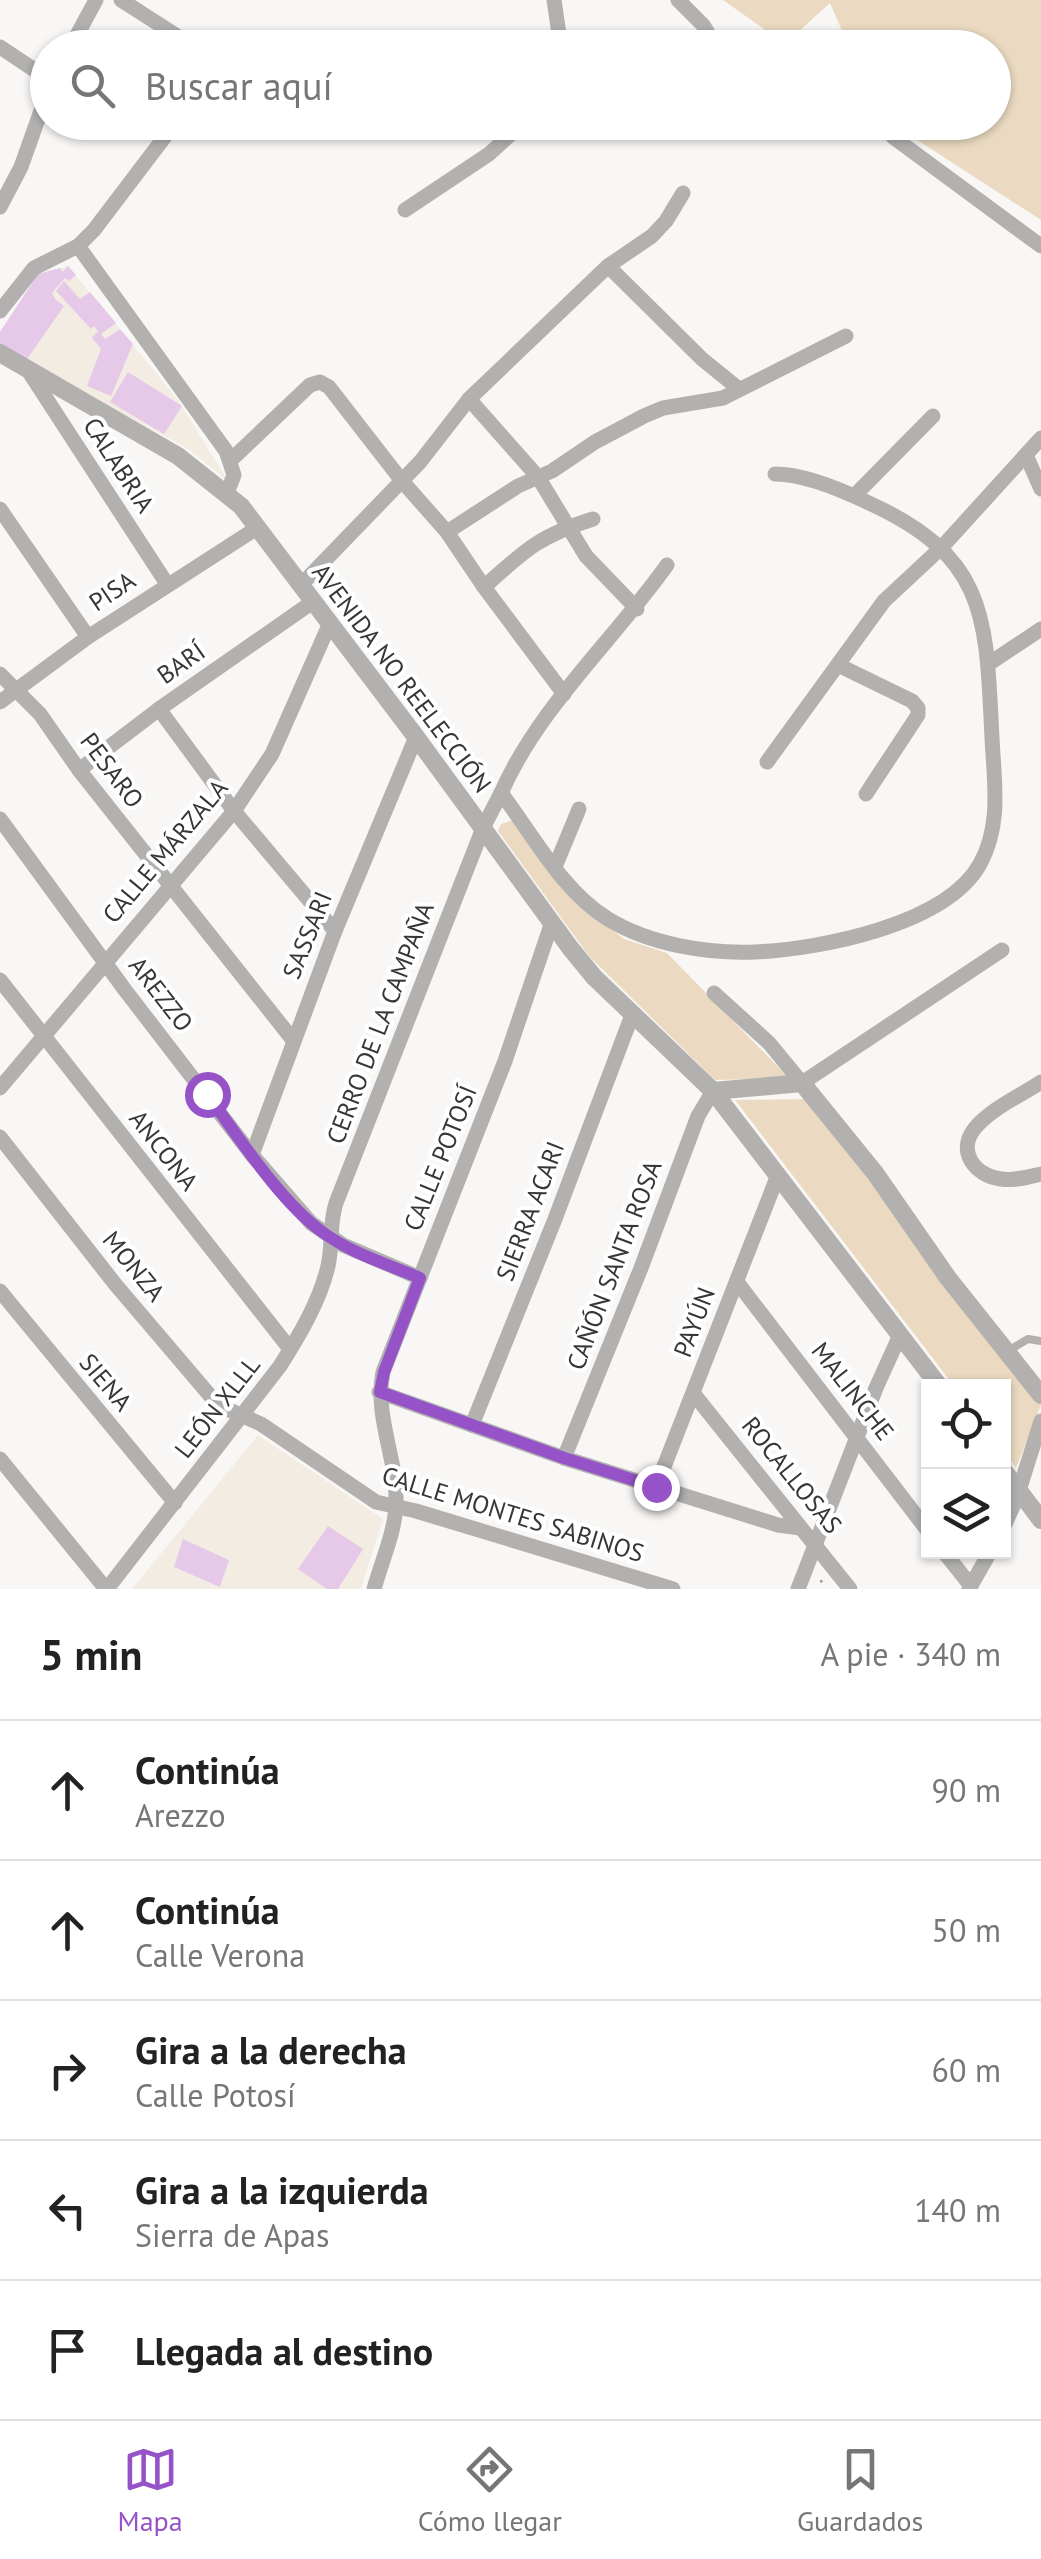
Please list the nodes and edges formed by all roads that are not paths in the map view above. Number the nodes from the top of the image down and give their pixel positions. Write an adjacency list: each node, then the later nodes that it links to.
1 (96, 0): 5 (street)
2 (122, 0): 6 (street)
3 (554, 0): 7 (street)
4 (678, 0): 8 (street)
5 (80, 30)
6 (168, 30)
7 (558, 30)
8 (707, 30)
9 (0, 47): 10 (street)
10 (30, 67)
11 (31, 140): 16 (street)
12 (162, 140): 18 (street)
13 (504, 140): 17 (street)
14 (896, 140): 19 (street)
15 (683, 193): 20 (street)
16 (0, 206)
17 (406, 210)
18 (78, 246): 21 (street); 30 (street)
19 (1041, 246)
20 (608, 266): 25 (street); 26 (street)
21 (0, 311)
22 (846, 336): 25 (street)
23 (0, 353): 24 (street, AVENIDA NO REELECCIÓN)
24 (29, 372): 35 (street, AVENIDA NO REELECCIÓN); 44 (street, CALABRIA)
25 (739, 389): 32 (street)
26 (468, 399): 32 (street); 33 (street)
27 (933, 416): 36 (street)
28 (1041, 438): 29 (street)
29 (1026, 455): 34 (street); 42 (street)
30 (230, 460): 33 (street); 35 (street)
31 (776, 474): 36 (street)
32 (538, 477): 40 (street); 41 (street)
33 (402, 481): 41 (street); 45 (street)
34 (1041, 489)
35 (227, 493): 39 (street, AVENIDA NO REELECCIÓN)
36 (854, 496): 42 (street)
37 (0, 509): 51 (street)
38 (593, 519): 40 (street)
39 (257, 528): 44 (street, PISA); 45 (street, AVENIDA NO REELECCIÓN)
40 (567, 528): 46 (street); 48 (street)
41 (447, 532): 46 (street)
42 (942, 547): 52 (street); 53 (street)
43 (667, 566): 48 (street, CERRO DE LA CAMPAÑA)
44 (166, 584): 51 (street, PISA)
45 (302, 584): 47 (street, AVENIDA NO REELECCIÓN)
46 (484, 588): 56 (street)
47 (314, 602): 49 (street, AVENIDA NO REELECCIÓN); 58 (street, BARÍ)
48 (637, 608): 56 (street, CERRO DE LA CAMPAÑA)
49 (330, 622): 59 (street, AVENIDA NO REELECCIÓN); 65 (street, CALLE MÁRZALA)
50 (1041, 629): 52 (street)
51 (88, 637): 55 (street, PISA)
52 (990, 663): 68 (street)
53 (838, 664): 60 (street); 63 (street)
54 (0, 674): 55 (street, PESARO)
55 (18, 690): 57 (street, PISA); 61 (street, PESARO)
56 (564, 694): 62 (street, CERRO DE LA CAMPAÑA)
57 (0, 702)
58 (158, 709): 61 (street, BARÍ); 65 (street)
59 (416, 736): 67 (street, AVENIDA NO REELECCIÓN); 71 (street, SASSARI)
60 (767, 762)
61 (79, 770): 69 (street, PESARO)
62 (501, 793): 67 (street, CERRO DE LA CAMPAÑA); 68 (street)
63 (866, 794)
64 (579, 810): 68 (street)
65 (234, 811): 69 (street, CALLE MÁRZALA); 71 (street)
66 (0, 819): 73 (street, AREZZO)
67 (483, 828): 70 (street, AVENIDA NO REELECCIÓN); 87 (street, CERRO DE LA CAMPAÑA)
68 (556, 867)
69 (170, 885): 73 (street, CALLE MÁRZALA); 78 (street, PESARO)
70 (552, 922): 76 (street, AVENIDA NO REELECCIÓN); 88 (street, CALLE POTOSÍ)
71 (335, 931): 78 (street, SASSARI)
72 (1002, 950): 80 (street)
73 (105, 962): 77 (street, CALLE MÁRZALA); 84 (street, AREZZO)
74 (0, 980): 77 (street, ANCONA)
75 (714, 993): 80 (street)
76 (632, 1015): 82 (street, AVENIDA NO REELECCIÓN); 101 (street, SIERRA ACARI)
77 (42, 1036): 81 (street, CALLE MÁRZALA); 93 (street, ANCONA)
78 (293, 1040): 84 (street, SASSARI)
79 (1041, 1082): 85 (street)
80 (802, 1083): 82 (street); 94 (street)
81 (0, 1088)
82 (713, 1092): 86 (street, AVENIDA NO REELECCIÓN); 104 (street, CAÑÓN SANTA ROSA)
83 (0, 1137): 99 (street, MONZA)
84 (252, 1155): 87 (street, AREZZO)
85 (1041, 1174)
86 (778, 1175): 89 (street, PAYÚN); 91 (street, AVENIDA NO REELECCIÓN)
87 (330, 1237): 88 (street, AREZZO); 93 (street, LEÓN XLLL)
88 (420, 1278): 97 (street, CALLE POTOSÍ)
89 (737, 1282): 98 (street, PAYÚN); 102 (street, MALINCHE)
90 (0, 1291): 108 (street, SIENA)
91 (900, 1336): 95 (street, AVENIDA NO REELECCIÓN); 102 (street)
92 (1041, 1342): 94 (lane)
93 (290, 1349): 99 (street, LEÓN XLLL)
94 (1006, 1352): 96 (street)
95 (934, 1379)
96 (1037, 1386)
97 (380, 1392): 101 (street); 110 (street, CALLE POTOSÍ)
98 (694, 1393): 106 (street, PAYÚN); 113 (street, ROCALLOSAS)
99 (240, 1416): 108 (street, LEÓN XLLL); 110 (street, CALLE MONTES SABINOS)
100 (1041, 1421): 107 (street)
101 (472, 1425): 104 (street)
102 (856, 1437): 112 (street, MALINCHE); 114 (street)
103 (0, 1458): 118 (street)
104 (564, 1458): 106 (street)
105 (1011, 1482): 107 (street)
106 (656, 1487): 113 (street)
107 (1018, 1491): 109 (street); 111 (street)
108 (174, 1504): 118 (street, LEÓN XLLL)
109 (1011, 1508)
110 (396, 1509): 119 (street, CALLE POTOSÍ); 120 (street, CALLE MONTES SABINOS)
111 (1041, 1520)
112 (921, 1522)
113 (800, 1528): 114 (street, ROCALLOSAS)
114 (816, 1544): 121 (street); 122 (street, ROCALLOSAS)
115 (949, 1559): 117 (street)
116 (986, 1559): 117 (street)
117 (970, 1588)
118 (107, 1589)
119 (374, 1589)
120 (673, 1589)
121 (798, 1589)
122 (850, 1589)

